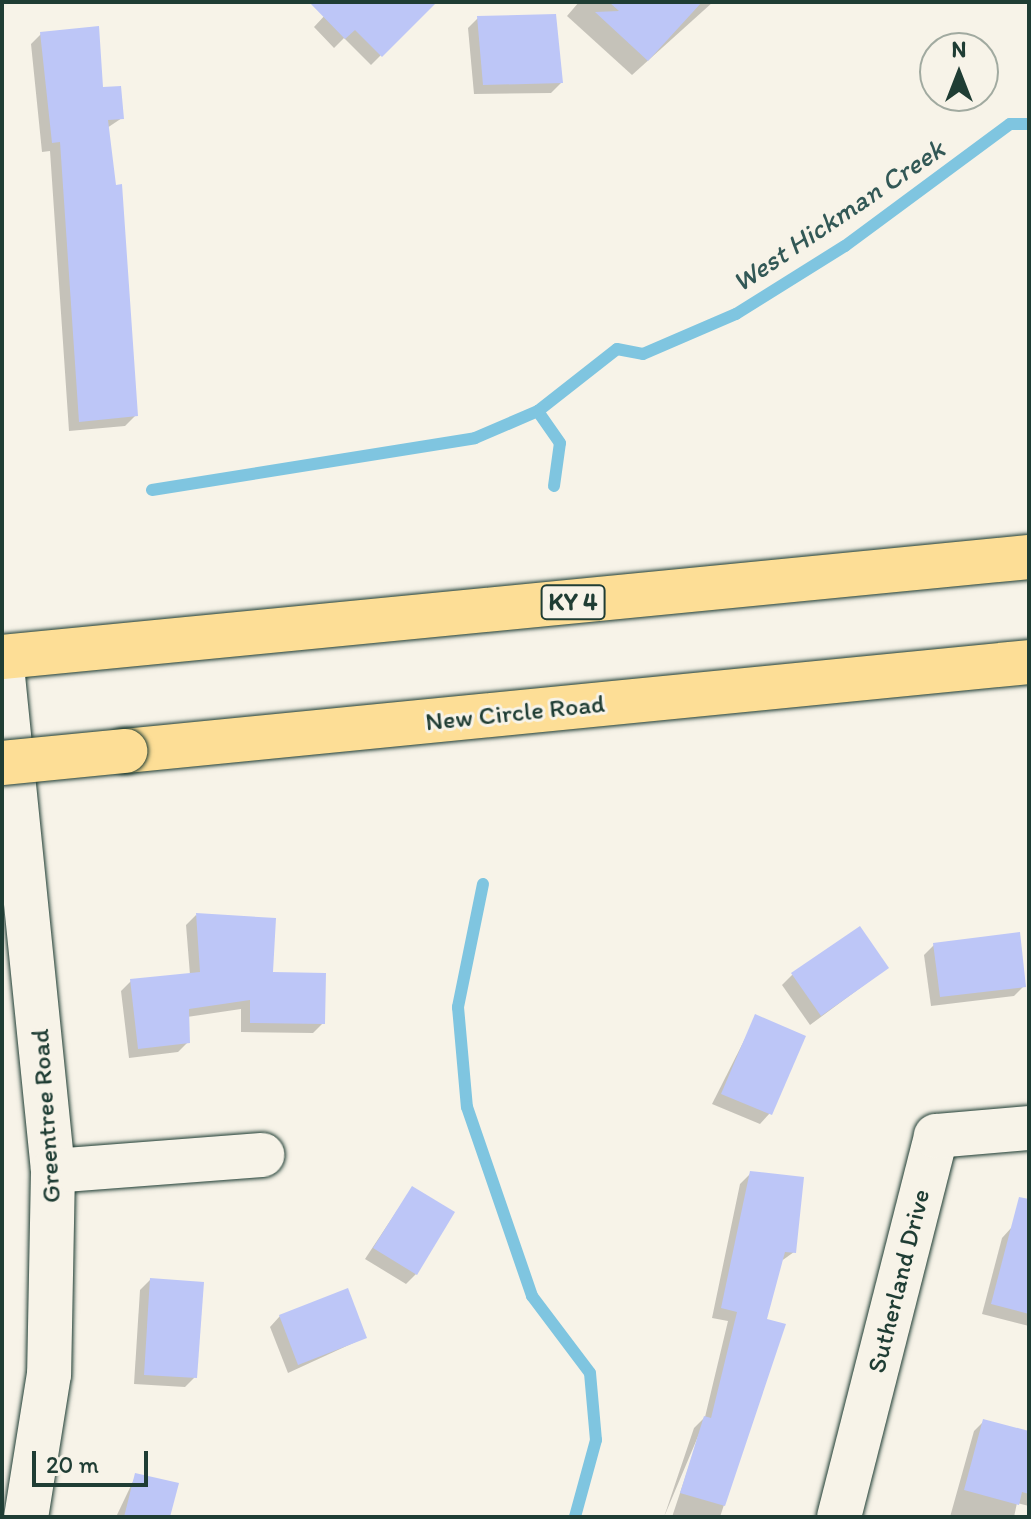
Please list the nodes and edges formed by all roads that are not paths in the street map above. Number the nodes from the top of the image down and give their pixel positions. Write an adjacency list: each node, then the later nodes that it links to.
1 (1029, 557): 2 (highway, KY 4)
2 (2, 657)
3 (1029, 662): 5 (highway, New Circle Road, bridge)
4 (2, 666): 8 (street, Greentree Road)
5 (2, 763)
6 (1029, 1128): 10 (street, Sutherland Drive)
7 (262, 1155): 8 (street)
8 (53, 1171): 9 (street, Greentree Road)
9 (26, 1517)
10 (839, 1517)

